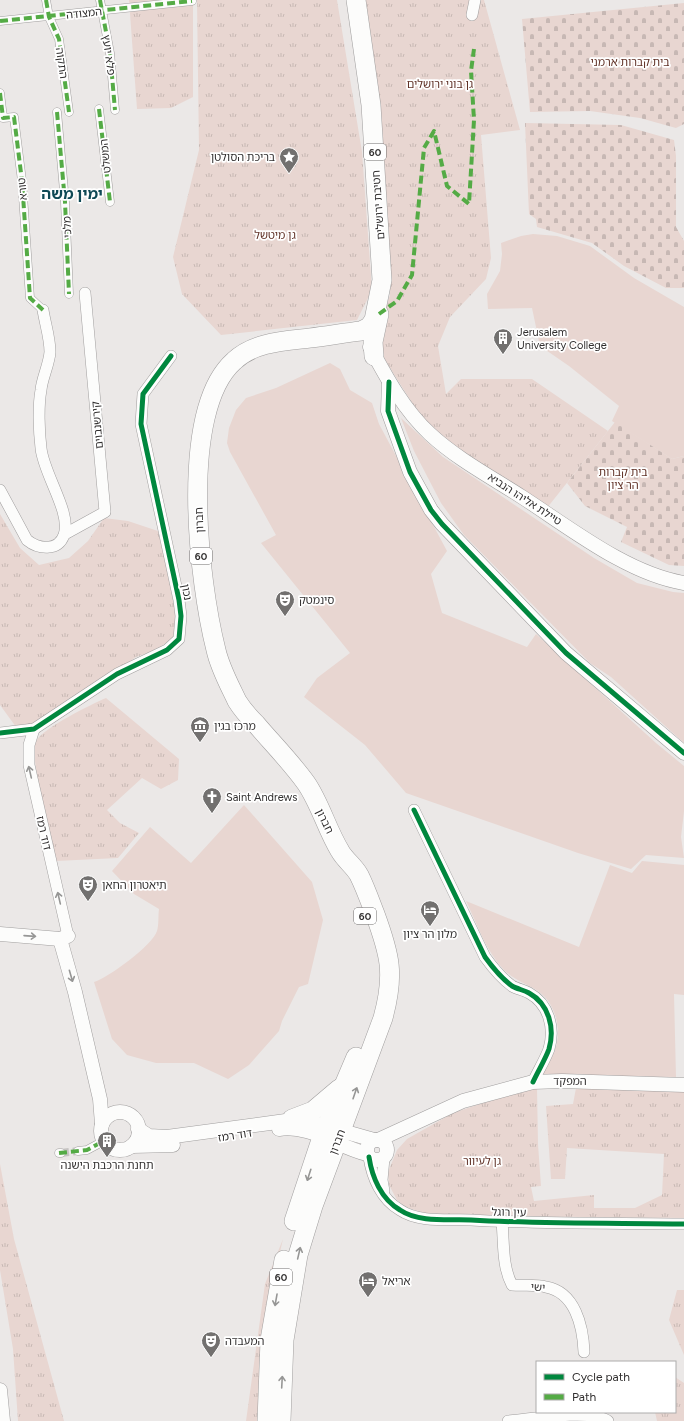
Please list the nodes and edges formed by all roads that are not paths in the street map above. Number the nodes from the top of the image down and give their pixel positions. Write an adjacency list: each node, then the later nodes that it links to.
1 (46, 0): 8 (street, התקוה)
2 (100, 0): 6 (street, פלא יועץ)
3 (192, 0): 6 (street, המצודה)
4 (356, 0): 18 (highway, חטיבת ירושלים / 60)
5 (475, 0): 7 (street)
6 (102, 11): 8 (street, המצודה); 12 (street, פלא יועץ)
7 (472, 15)
8 (49, 17): 9 (street, המצודה); 14 (street, התקוה)
9 (0, 21)
10 (0, 92): 19 (street, טורא)
11 (100, 109): 15 (street, המשלט)
12 (115, 110)
13 (58, 112): 17 (street, מלכי)
14 (69, 112)
15 (110, 202)
16 (85, 293): 25 (street, קירשנבוים)
17 (69, 294)
18 (378, 305): 20 (highway, חטיבת ירושלים / 60); 22 (highway)
19 (43, 310): 25 (street)
20 (361, 331): 22 (street, טיילת אליהו הנביא); 31 (highway, חברון / 60)
21 (171, 356): 27 (street, נכון)
22 (374, 356): 23 (street, טיילת אליהו הנביא)
23 (389, 382): 26 (street, טיילת אליהו הנביא); 29 (street)
24 (0, 490): 25 (street)
25 (65, 534)
26 (684, 583)
27 (34, 729): 28 (street, נכון); 33 (street, דוד רמז, one-way to 27)
28 (0, 733)
29 (684, 753)
30 (414, 810): 34 (street)
31 (341, 853): 35 (highway, חברון / 60); 40 (highway, חברון / 60, one-way to 31)
32 (0, 934): 33 (street, one-way to 33)
33 (64, 938): 38 (street, דוד רמז, one-way to 38)
34 (533, 1082): 36 (street, המפקד); 43 (street, המפקד)
35 (344, 1083): 37 (highway); 40 (highway, חברון / 60)
36 (684, 1085)
37 (292, 1119): 39 (street, דוד רמז); 40 (street, דוד רמז)
38 (102, 1124): 39 (street); 42 (street)
39 (138, 1129): 42 (street)
40 (331, 1134): 42 (street, דוד רמז); 43 (street); 45 (street); 52 (highway, חברון / 60, one-way to 52); 53 (highway, חברון / 60, one-way to 40)
41 (100, 1144): 44 (street)
42 (132, 1146)
43 (381, 1147): 45 (street, המפקד); 46 (street)
44 (78, 1151)
45 (368, 1155): 46 (street, עין רוגל)
46 (386, 1198): 47 (street, עין רוגל)
47 (502, 1222): 48 (street, עין רוגל); 49 (street, ישי)
48 (684, 1224)
49 (584, 1352)
50 (0, 1390): 51 (street)
51 (3, 1421)
52 (267, 1421)
53 (281, 1421)
54 (508, 1421): 55 (street)
55 (608, 1421)

